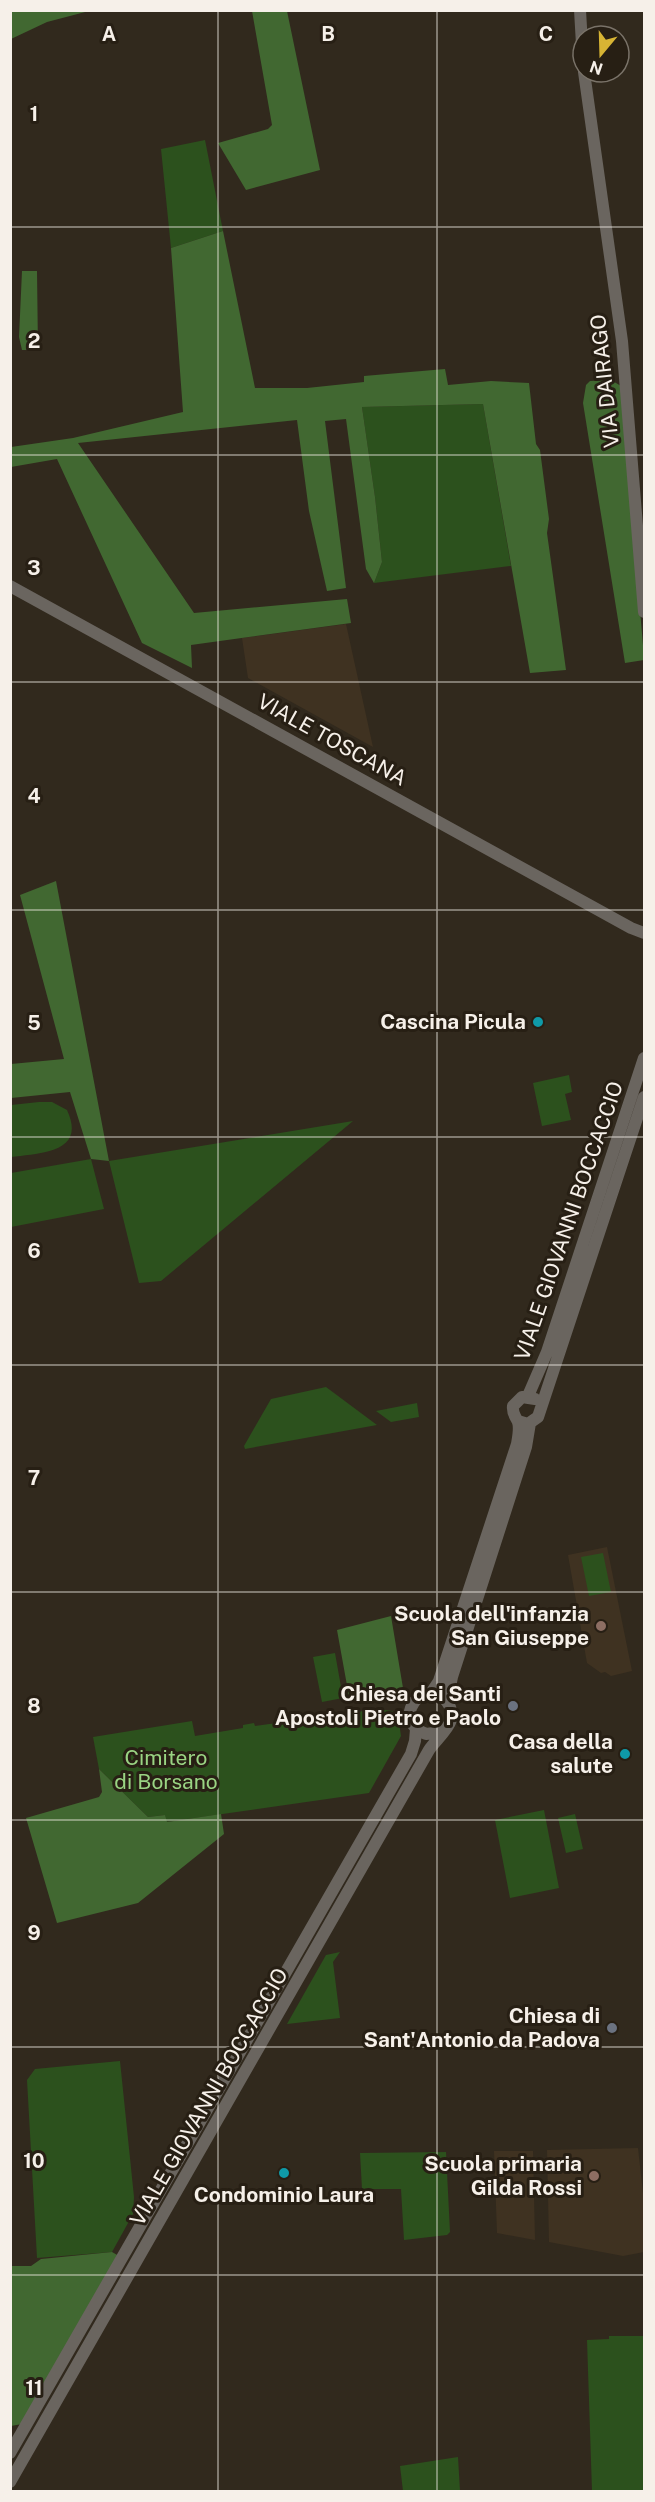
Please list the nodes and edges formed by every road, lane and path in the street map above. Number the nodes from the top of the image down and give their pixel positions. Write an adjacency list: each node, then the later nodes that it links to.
1 (586, 84): 3 (street, VIA DAIRAGO)
2 (10, 586): 4 (street, VIALE TOSCANA)
3 (645, 612)
4 (641, 932)
5 (645, 1058): 7 (street, VIALE GIOVANNI BOCCACCIO)
6 (645, 1097): 8 (street, VIALE GIOVANNI BOCCACCIO)
7 (528, 1396): 8 (street); 9 (street, VIALE GIOVANNI BOCCACCIO)
8 (540, 1412): 9 (street, VIALE GIOVANNI BOCCACCIO)
9 (524, 1422): 10 (street, VIALE GIOVANNI BOCCACCIO); 11 (street, VIALE GIOVANNI BOCCACCIO)
10 (431, 1693): 11 (street); 12 (street, VIALE GIOVANNI BOCCACCIO)
11 (447, 1701): 13 (street, VIALE GIOVANNI BOCCACCIO)
12 (416, 1729): 13 (street); 14 (street, VIALE GIOVANNI BOCCACCIO)
13 (442, 1732): 15 (street, VIALE GIOVANNI BOCCACCIO)
14 (10, 2453)
15 (10, 2482)

